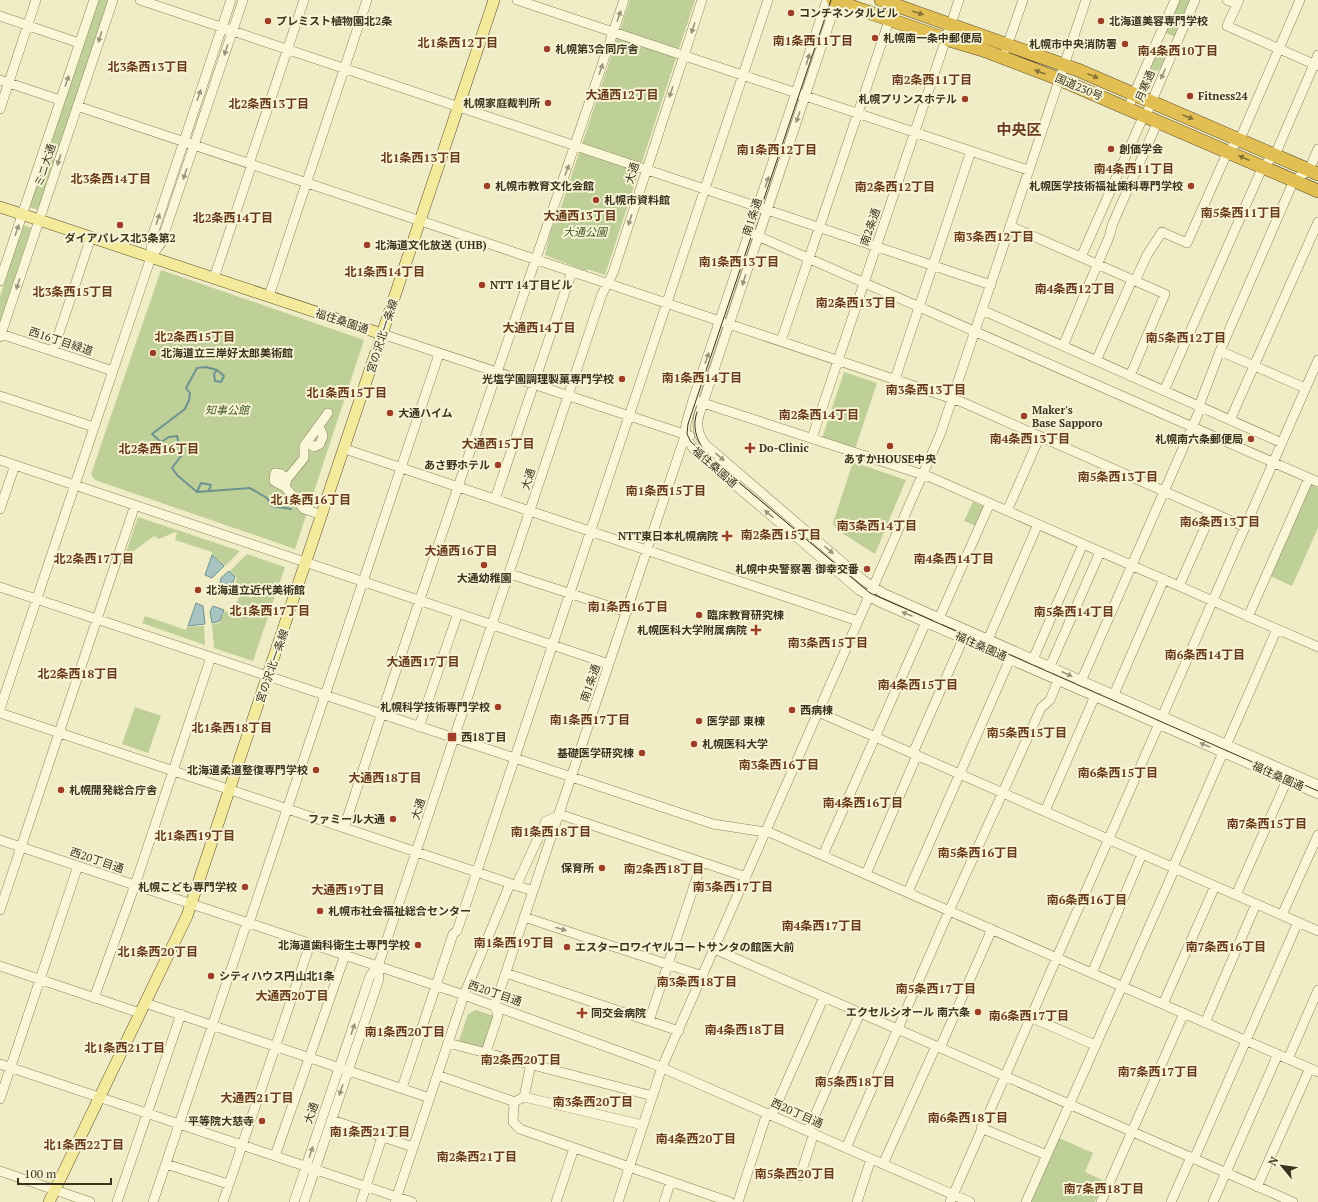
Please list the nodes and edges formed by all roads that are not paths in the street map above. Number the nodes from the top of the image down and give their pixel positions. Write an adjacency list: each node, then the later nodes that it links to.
1 (36, 0): 30 (street)
2 (94, 0): 35 (street, ミニ大通)
3 (113, 0): 52 (street, ミニ大通, one-way to 52)
4 (140, 0): 26 (street)
5 (170, 0): 26 (street)
6 (231, 0): 31 (street)
7 (243, 0): 32 (street)
8 (304, 0): 38 (street)
9 (367, 0): 44 (street)
10 (494, 0): 53 (main road, 宮の沢北一条線)
11 (517, 0): 33 (street)
12 (624, 0): 33 (street, one-way to 12)
13 (702, 0): 40 (street, 大通, one-way to 40)
14 (768, 0): 45 (street)
15 (834, 0): 28 (highway, 国道230号); 49 (street, 南1条通)
16 (881, 0): 24 (highway, 国道230号)
17 (959, 0): 29 (street, 南2条通)
18 (1023, 0): 36 (street)
19 (1086, 0): 42 (street)
20 (1175, 0): 48 (street, 月寒通)
21 (1195, 0): 51 (street, 月寒通, one-way to 51)
22 (1226, 0): 25 (street)
23 (1300, 0): 37 (street)
24 (895, 2): 28 (street); 29 (highway, 国道230号, one-way to 29)
25 (1238, 2): 37 (street)
26 (167, 9): 31 (street)
27 (0, 16): 30 (street)
28 (889, 19): 34 (highway, 国道230号); 56 (street)
29 (951, 25): 34 (street, 南2条通); 36 (highway, 国道230号)
30 (28, 26): 35 (street); 47 (street)
31 (222, 28): 32 (street); 60 (street, one-way to 31)
32 (233, 31): 38 (street); 61 (street, one-way to 61)
33 (613, 32): 40 (street); 62 (street, one-way to 33)
34 (946, 39): 41 (highway, 国道230号); 58 (street, 南2条通)
35 (80, 42): 50 (street, ミニ大通, one-way to 35)
36 (1008, 44): 41 (street); 42 (highway, 国道230号)
37 (1280, 49): 43 (street); 59 (street)
38 (288, 50): 44 (street); 67 (street)
39 (1318, 55): 43 (street)
40 (684, 56): 45 (street); 69 (street, 大通, one-way to 69)
41 (1001, 58): 46 (highway, 国道230号, one-way to 41)
42 (1064, 65): 46 (street); 48 (highway, 国道230号, one-way to 48)
43 (1316, 65): 66 (street)
44 (345, 68): 53 (street); 73 (street)
45 (743, 75): 49 (street); 74 (street)
46 (1059, 79): 54 (highway, 国道230号); 70 (street)
47 (4, 81): 50 (street); 55 (street)
48 (1134, 93): 51 (highway, 国道230号); 54 (street, 月寒通)
49 (801, 95): 56 (street); 77 (street, 南1条通)
50 (60, 100): 78 (street, ミニ大通)
51 (1152, 101): 57 (street, 月寒通); 59 (highway, 国道230号, one-way to 59)
52 (78, 106): 60 (street); 79 (street, ミニ大通, one-way to 79)
53 (458, 107): 62 (street); 80 (main road, 宮の沢北一条線)
54 (1128, 108): 57 (highway, 国道230号)
55 (0, 109)
56 (857, 114): 58 (street); 83 (street)
57 (1149, 117): 65 (highway, 国道230号); 89 (street); 92 (street)
58 (914, 133): 64 (street); 87 (street, 南2条通)
59 (1240, 139): 65 (street); 66 (highway, 国道230号)
60 (184, 142): 61 (street); 88 (street, one-way to 60)
61 (195, 145): 67 (street); 88 (street, one-way to 88)
62 (575, 146): 69 (street); 91 (street, one-way to 62)
63 (1318, 149): 71 (street)
64 (971, 151): 70 (street); 93 (street)
65 (1228, 151): 68 (highway, 国道230号, one-way to 65); 97 (street)
66 (1275, 155): 68 (street); 71 (highway, 国道230号)
67 (251, 164): 73 (street); 96 (street)
68 (1262, 166): 72 (highway, 国道230号); 126 (street)
69 (646, 170): 74 (street); 99 (street, 大通, one-way to 99)
70 (1028, 170): 82 (street)
71 (1314, 172): 72 (street)
72 (1294, 180): 75 (highway, 国道230号); 114 (street)
73 (306, 183): 80 (street); 102 (street)
74 (705, 189): 77 (street); 103 (street)
75 (1318, 190)
76 (0, 207): 78 (main road, 福住桑園通)
77 (763, 208): 83 (street); 84 (street, 南1条通); 86 (street, 南1条通)
78 (22, 214): 79 (main road, 福住桑園通); 94 (street, ミニ大通, one-way to 78)
79 (39, 220): 85 (main road, 福住桑園通); 110 (street, ミニ大通, one-way to 110)
80 (420, 221): 91 (street); 109 (main road, 宮の沢北一条線)
81 (1318, 222): 119 (street)
82 (1010, 226): 89 (street); 101 (street)
83 (819, 227): 87 (street); 90 (street)
84 (750, 233): 86 (street); 106 (street, 南1条通)
85 (91, 237): 88 (main road, 福住桑園通); 113 (street)
86 (758, 237): 90 (street); 107 (street, 南1条通, one-way to 107)
87 (876, 247): 93 (street); 100 (street, 南2条通)
88 (151, 257): 96 (main road, 福住桑園通); 120 (street)
89 (1081, 257): 92 (street)
90 (809, 258): 100 (street); 111 (street)
91 (535, 259): 95 (street); 121 (street)
92 (1097, 264): 97 (street); 112 (street)
93 (934, 266): 101 (street); 104 (street)
94 (2, 270): 98 (street, ミニ大通)
95 (572, 271): 99 (street); 124 (street)
96 (214, 278): 102 (main road, 福住桑園通)
97 (1133, 280): 118 (street); 122 (street)
98 (0, 281)
99 (608, 283): 103 (street); 128 (street, 大通)
100 (864, 283): 104 (street); 116 (street, 南2条通)
101 (991, 284): 105 (street)
102 (269, 296): 109 (main road, 福住桑園通)
103 (667, 303): 106 (street); 134 (street)
104 (920, 307): 108 (street); 123 (street)
105 (982, 310): 108 (street); 112 (street)
106 (720, 321): 107 (street); 130 (street, 南1条通, one-way to 106)
107 (729, 324): 111 (street); 131 (street, 南1条通)
108 (975, 331): 129 (street); 138 (street)
109 (382, 334): 115 (street, 福住桑園通); 144 (main road, 宮の沢北一条線)
110 (1, 336): 113 (street, 西16丁目緑道)
111 (781, 341): 116 (street)
112 (1063, 346): 118 (street)
113 (53, 351): 120 (street, 西16丁目緑道)
114 (1220, 351): 119 (street); 132 (street)
115 (439, 354): 121 (street, 福住桑園通); 148 (street)
116 (838, 360): 123 (street); 142 (street, 南2条通)
117 (1318, 360): 125 (street)
118 (1096, 361): 122 (street)
119 (1254, 366): 125 (street); 135 (street)
120 (113, 371): 136 (street)
121 (496, 373): 124 (street, 福住桑園通); 153 (street)
122 (1130, 376): 126 (street)
123 (895, 379): 129 (street)
124 (534, 385): 128 (street, 福住桑園通); 155 (street)
125 (1305, 388): 143 (street)
126 (1164, 391): 132 (street)
127 (0, 396): 136 (street)
128 (568, 397): 134 (street, 福住桑園通); 159 (street, 大通)
129 (952, 398): 140 (street); 149 (street)
130 (693, 400): 131 (street); 139 (street, 南1条通)
131 (703, 403): 137 (street, 南1条通); 142 (street)
132 (1200, 407): 135 (street); 138 (street)
133 (328, 413): 162 (street)
134 (629, 417): 139 (street, 福住桑園通); 165 (street)
135 (1230, 420): 143 (street)
136 (94, 427): 152 (street)
137 (697, 427): 139 (street); 141 (street, 福住桑園通)
138 (1193, 427): 146 (street); 154 (street)
139 (684, 436): 141 (street, 福住桑園通); 167 (street, 南1条通); 178 (street, 福住桑園通, one-way to 139)
140 (1040, 436): 154 (street); 160 (street)
141 (700, 438): 176 (street, 福住桑園通, one-way to 176)
142 (812, 438): 149 (street)
143 (1282, 443): 146 (street)
144 (345, 449): 148 (street); 169 (main road, 宮の沢北一条線)
145 (0, 460): 147 (street)
146 (1273, 462): 150 (street); 164 (street)
147 (15, 465): 152 (street); 158 (street)
148 (401, 468): 153 (street); 173 (street)
149 (922, 475): 156 (street); 176 (street)
150 (1309, 478): 151 (street); 184 (street)
151 (1318, 482)
152 (75, 485): 157 (street); 179 (street)
153 (458, 487): 155 (street); 180 (street)
154 (1166, 492): 161 (street); 170 (street)
155 (495, 499): 159 (street)
156 (990, 503): 160 (street); 188 (street)
157 (135, 505): 169 (street); 185 (street)
158 (0, 509)
159 (530, 511): 165 (street); 171 (street, 大通)
160 (1007, 511): 163 (street)
161 (1212, 512): 164 (street); 175 (street)
162 (316, 513)
163 (1038, 524): 166 (street); 192 (street)
164 (1245, 526): 181 (street)
165 (590, 531): 167 (street); 177 (street)
166 (1083, 544): 168 (street); 197 (street)
167 (648, 550): 182 (street, 南1条通); 186 (street)
168 (1100, 552): 170 (street); 199 (street)
169 (307, 563): 173 (street); 200 (main road, 宮の沢北一条線)
170 (1133, 566): 172 (street); 202 (street)
171 (510, 574): 177 (street); 189 (street, 大通)
172 (1164, 579): 175 (street); 205 (street)
173 (363, 581): 180 (street); 203 (street)
174 (0, 586): 179 (street)
175 (1179, 586): 181 (street)
176 (873, 587): 178 (street); 188 (street, 福住桑園通)
177 (570, 593): 182 (street); 193 (street)
178 (869, 596): 186 (street); 187 (street, 福住桑園通, one-way to 178)
179 (37, 599): 185 (street); 206 (street)
180 (420, 600): 183 (street); 209 (street)
181 (1212, 601): 184 (street); 210 (street)
182 (627, 612): 198 (street, 南1条通)
183 (458, 613): 189 (street); 212 (street)
184 (1248, 617): 190 (street)
185 (97, 619): 195 (street); 213 (street)
186 (858, 621): 207 (street)
187 (926, 622): 188 (street, 福住桑園通); 214 (street)
188 (937, 623): 191 (street, 福住桑園通); 192 (street, 福住桑園通)
189 (492, 624): 193 (street); 215 (street, 大通)
190 (1277, 629): 194 (street); 216 (street)
191 (963, 639): 192 (street, 福住桑園通); 217 (street)
192 (986, 644): 196 (street, 福住桑園通); 197 (street, 福住桑園通)
193 (553, 645): 198 (street); 218 (street)
194 (1318, 647)
195 (211, 657): 200 (street); 219 (street)
196 (1010, 660): 197 (street, 福住桑園通); 220 (street)
197 (1031, 663): 199 (street, 福住桑園通)
198 (609, 664): 221 (street, 南1条通)
199 (1048, 671): 201 (street, 福住桑園通); 202 (street, 福住桑園通, one-way to 202)
200 (268, 676): 203 (street); 224 (main road, 宮の沢北一条線)
201 (1058, 680): 202 (street, 福住桑園通); 225 (street)
202 (1080, 685): 204 (street, 福住桑園通); 205 (street, 福住桑園通)
203 (325, 695): 209 (street); 227 (street)
204 (1095, 696): 205 (street, 福住桑園通); 228 (street)
205 (1112, 699): 210 (street, 福住桑園通); 211 (street, 福住桑園通)
206 (0, 709)
207 (818, 712): 214 (street); 231 (street)
208 (0, 713): 213 (street)
209 (382, 714): 212 (street); 230 (street)
210 (1162, 716): 211 (street); 216 (street, 福住桑園通)
211 (1158, 725): 216 (street, 福住桑園通, one-way to 211); 233 (street)
212 (419, 727): 215 (street)
213 (59, 733): 219 (street); 235 (street)
214 (875, 737): 217 (street); 238 (street)
215 (454, 739): 218 (street); 236 (street, 大通)
216 (1224, 748): 222 (street, 福住桑園通); 223 (street, 福住桑園通); 241 (street)
217 (915, 754): 220 (street); 243 (street)
218 (514, 759): 221 (street); 242 (street)
219 (173, 771): 224 (street); 245 (street)
220 (959, 774): 225 (street); 249 (street)
221 (571, 777): 229 (street, 南1条通); 231 (street)
222 (1287, 780): 226 (street, 福住桑園通); 250 (street)
223 (1318, 784)
224 (230, 790): 227 (street); 251 (main road, 宮の沢北一条線)
225 (1002, 792): 228 (street); 254 (street)
226 (1318, 794)
227 (287, 809): 230 (street); 258 (street)
228 (1045, 811): 233 (street)
229 (559, 815): 239 (street); 246 (street); 248 (street, 南1条通)
230 (344, 828): 236 (street)
231 (766, 831): 238 (street); 244 (street)
232 (1318, 835): 255 (street)
233 (1108, 839): 237 (street); 264 (street)
234 (0, 840): 235 (street, 西20丁目通)
235 (22, 847): 240 (street, 西20丁目通); 253 (street)
236 (416, 852): 242 (street); 267 (street, 大通)
237 (1142, 854): 241 (street); 269 (street)
238 (823, 855): 243 (street)
239 (702, 862): 244 (street); 265 (street)
240 (78, 866): 245 (street, 西20丁目通); 271 (street)
241 (1174, 868): 247 (street); 273 (street)
242 (476, 872): 246 (street); 272 (street)
243 (866, 874): 249 (street)
244 (746, 876): 262 (street)
245 (135, 885): 251 (street, 西20丁目通); 277 (street)
246 (513, 885): 248 (street); 275 (street)
247 (1215, 886): 250 (street); 279 (street)
248 (533, 891): 256 (street, 南1条通)
249 (908, 892): 254 (street)
250 (1236, 895): 252 (street)
251 (192, 904): 258 (street, 西20丁目通); 278 (main road, 宮の沢北一条線)
252 (1256, 904): 255 (street); 287 (street)
253 (0, 910)
254 (949, 911): 259 (street); 289 (street)
255 (1282, 915): 257 (street)
256 (524, 917): 265 (street, one-way to 265); 268 (street, 南1条通)
257 (1298, 922): 260 (street); 291 (street)
258 (248, 923): 261 (street, 西20丁目通); 288 (street)
259 (992, 929): 264 (street); 295 (street)
260 (1318, 931)
261 (310, 944): 263 (street, 西20丁目通); 294 (street)
262 (714, 949): 270 (street); 276 (street)
263 (345, 955): 267 (street, 西20丁目通); 298 (street)
264 (1056, 957): 269 (street); 285 (street)
265 (667, 964): 270 (street); 286 (street)
266 (0, 966): 271 (street)
267 (378, 966): 272 (street, 西20丁目通); 304 (street, 大通)
268 (506, 973): 280 (street, 南1条通); 286 (street)
269 (1092, 973): 273 (street)
270 (703, 976): 290 (street)
271 (40, 980): 277 (street); 302 (street)
272 (436, 986): 275 (street, 西20丁目通); 308 (street)
273 (1122, 986): 279 (street); 293 (street)
274 (1318, 990): 299 (street)
275 (464, 995): 280 (street, 西20丁目通); 292 (street)
276 (824, 997): 282 (street); 317 (street)
277 (94, 998): 281 (street)
278 (145, 1002): 281 (main road, 宮の沢北一条線); 284 (street)
279 (1163, 1004): 283 (street)
280 (495, 1005): 296 (street, 南1条通); 303 (street, 西20丁目通)
281 (140, 1013): 310 (main road, 宮の沢北一条線)
282 (860, 1013): 289 (street); 322 (street)
283 (1184, 1013): 287 (street); 323 (street)
284 (180, 1014): 288 (street); 316 (street)
285 (1030, 1017): 293 (street); 307 (street)
286 (649, 1021): 290 (street)
287 (1205, 1023): 291 (street)
288 (213, 1025): 294 (street); 319 (street)
289 (898, 1029): 295 (street); 328 (street)
290 (679, 1031): 303 (street)
291 (1247, 1041): 297 (street); 331 (street)
292 (448, 1043): 296 (street); 306 (street)
293 (1095, 1045): 315 (street)
294 (275, 1046): 298 (street); 325 (street)
295 (938, 1047): 307 (street); 334 (street)
296 (486, 1052): 301 (street)
297 (1278, 1054): 299 (street); 338 (street)
298 (309, 1057): 304 (street); 330 (street)
299 (1288, 1059): 305 (street)
300 (0, 1064): 302 (street)
301 (531, 1064): 309 (street); 311 (street)
302 (11, 1067): 310 (street); 313 (street)
303 (662, 1067): 309 (street); 317 (street, 西20丁目通)
304 (344, 1069): 308 (street); 318 (street, 大通, one-way to 318); 336 (street, 大通, one-way to 304)
305 (1314, 1070): 343 (street)
306 (437, 1075): 312 (street); 314 (street)
307 (1004, 1076): 315 (street); 321 (street)
308 (402, 1088): 312 (street)
309 (653, 1096): 320 (street)
310 (100, 1097): 316 (street); 344 (main road, 宮の沢北一条線)
311 (524, 1097): 314 (street); 320 (street)
312 (430, 1098): 326 (street)
313 (0, 1099)
314 (514, 1102): 327 (street)
315 (1069, 1104): 323 (street); 329 (street)
316 (147, 1113): 319 (street); 350 (street)
317 (770, 1114): 322 (street, 西20丁目通); 361 (street)
318 (332, 1120): 324 (street); 336 (street, 大通)
319 (179, 1124): 325 (street); 333 (street)
320 (644, 1125): 335 (street)
321 (982, 1128): 329 (street); 345 (street)
322 (811, 1132): 328 (street, 西20丁目通); 339 (street)
323 (1132, 1132): 331 (street); 365 (street)
324 (382, 1136): 326 (street); 342 (street)
325 (242, 1145): 330 (street); 341 (street)
326 (414, 1147): 346 (street)
327 (574, 1148): 335 (street); 357 (street)
328 (846, 1148): 332 (street, 西20丁目通)
329 (1046, 1155): 364 (street)
330 (276, 1156): 336 (street)
331 (1192, 1158): 338 (street); 366 (street)
332 (871, 1159): 334 (street, 西20丁目通); 362 (street)
333 (166, 1164): 341 (street); 351 (street)
334 (883, 1164): 345 (street, 西20丁目通)
335 (630, 1167): 340 (street); 358 (street)
336 (310, 1168): 342 (street); 353 (street, 大通); 354 (street, 大通)
337 (0, 1171): 344 (street)
338 (1226, 1173): 343 (street); 367 (street)
339 (800, 1176)
340 (671, 1181): 359 (street); 360 (street)
341 (228, 1184): 352 (street)
342 (366, 1186): 346 (street); 355 (street)
343 (1257, 1187): 347 (street)
344 (55, 1190): 348 (main road, 宮の沢北一条線); 349 (street)
345 (951, 1198): 363 (street, 西20丁目通)
346 (396, 1199): 356 (street)
347 (1282, 1200): 368 (street)
348 (49, 1202)
349 (90, 1202)
350 (117, 1202)
351 (153, 1202)
352 (222, 1202)
353 (294, 1202)
354 (304, 1202)
355 (361, 1202)
356 (412, 1202)
357 (556, 1202)
358 (618, 1202)
359 (664, 1202)
360 (730, 1202)
361 (738, 1202)
362 (857, 1202)
363 (970, 1202)
364 (1026, 1202)
365 (1101, 1202)
366 (1171, 1202)
367 (1213, 1202)
368 (1293, 1202)

